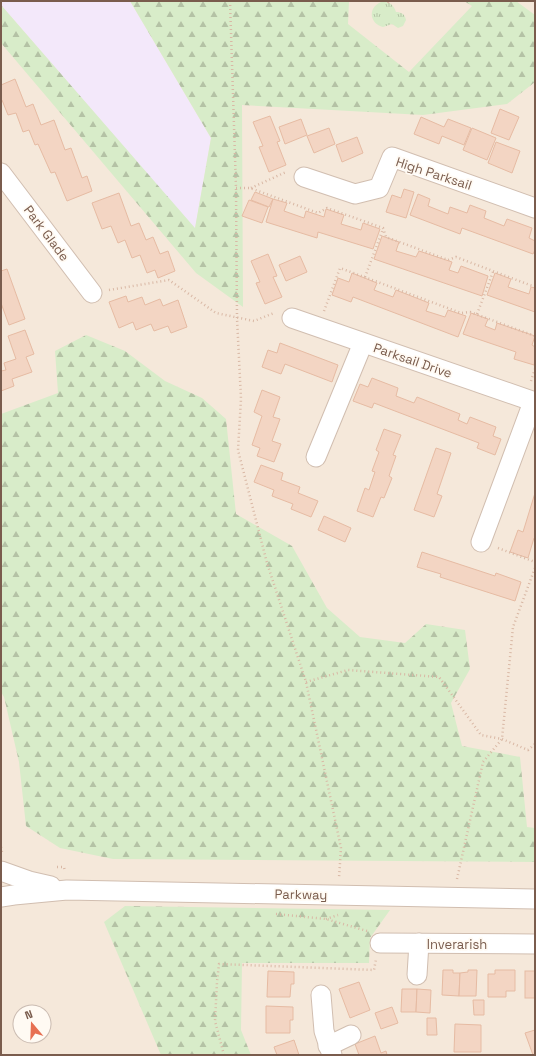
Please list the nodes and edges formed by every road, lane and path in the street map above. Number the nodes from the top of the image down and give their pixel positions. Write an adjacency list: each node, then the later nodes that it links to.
1 (230, 1): 4 (path)
2 (1, 173): 11 (street, Park Glade)
3 (304, 177): 5 (path); 6 (street, High Parksail)
4 (236, 188): 5 (path); 13 (path)
5 (250, 188): 7 (path)
6 (535, 208)
7 (383, 228): 8 (path); 9 (path)
8 (493, 271): 10 (path); 12 (path)
9 (365, 277): 12 (path); 15 (path)
10 (535, 287)
11 (92, 293): 13 (path)
12 (477, 314): 16 (path)
13 (238, 318): 14 (path); 23 (path)
14 (293, 318): 15 (street, Parksail Drive)
15 (318, 327): 17 (street, Parksail Drive)
16 (535, 336)
17 (363, 343): 18 (street, Parksail Drive); 19 (street)
18 (534, 402): 20 (street)
19 (316, 457)
20 (481, 542): 21 (path)
21 (535, 562)
22 (535, 568): 24 (path)
23 (306, 682): 24 (path); 27 (path)
24 (502, 739): 25 (path); 30 (path)
25 (535, 744)
26 (1, 871): 28 (street, Parkway)
27 (345, 878)
28 (67, 890): 29 (street, Parkway); 30 (street, Parkway)
29 (1, 897)
30 (453, 897): 31 (street, Parkway)
31 (535, 899)
32 (269, 914): 34 (path)
33 (340, 914): 34 (path)
34 (326, 919): 35 (path)
35 (380, 943): 36 (street, Inverarish); 42 (path)
36 (419, 943): 37 (street, Inverarish); 38 (street)
37 (535, 944)
38 (417, 975)
39 (321, 995): 41 (street)
40 (350, 1035): 41 (street)
41 (330, 1050)
42 (224, 1055)

